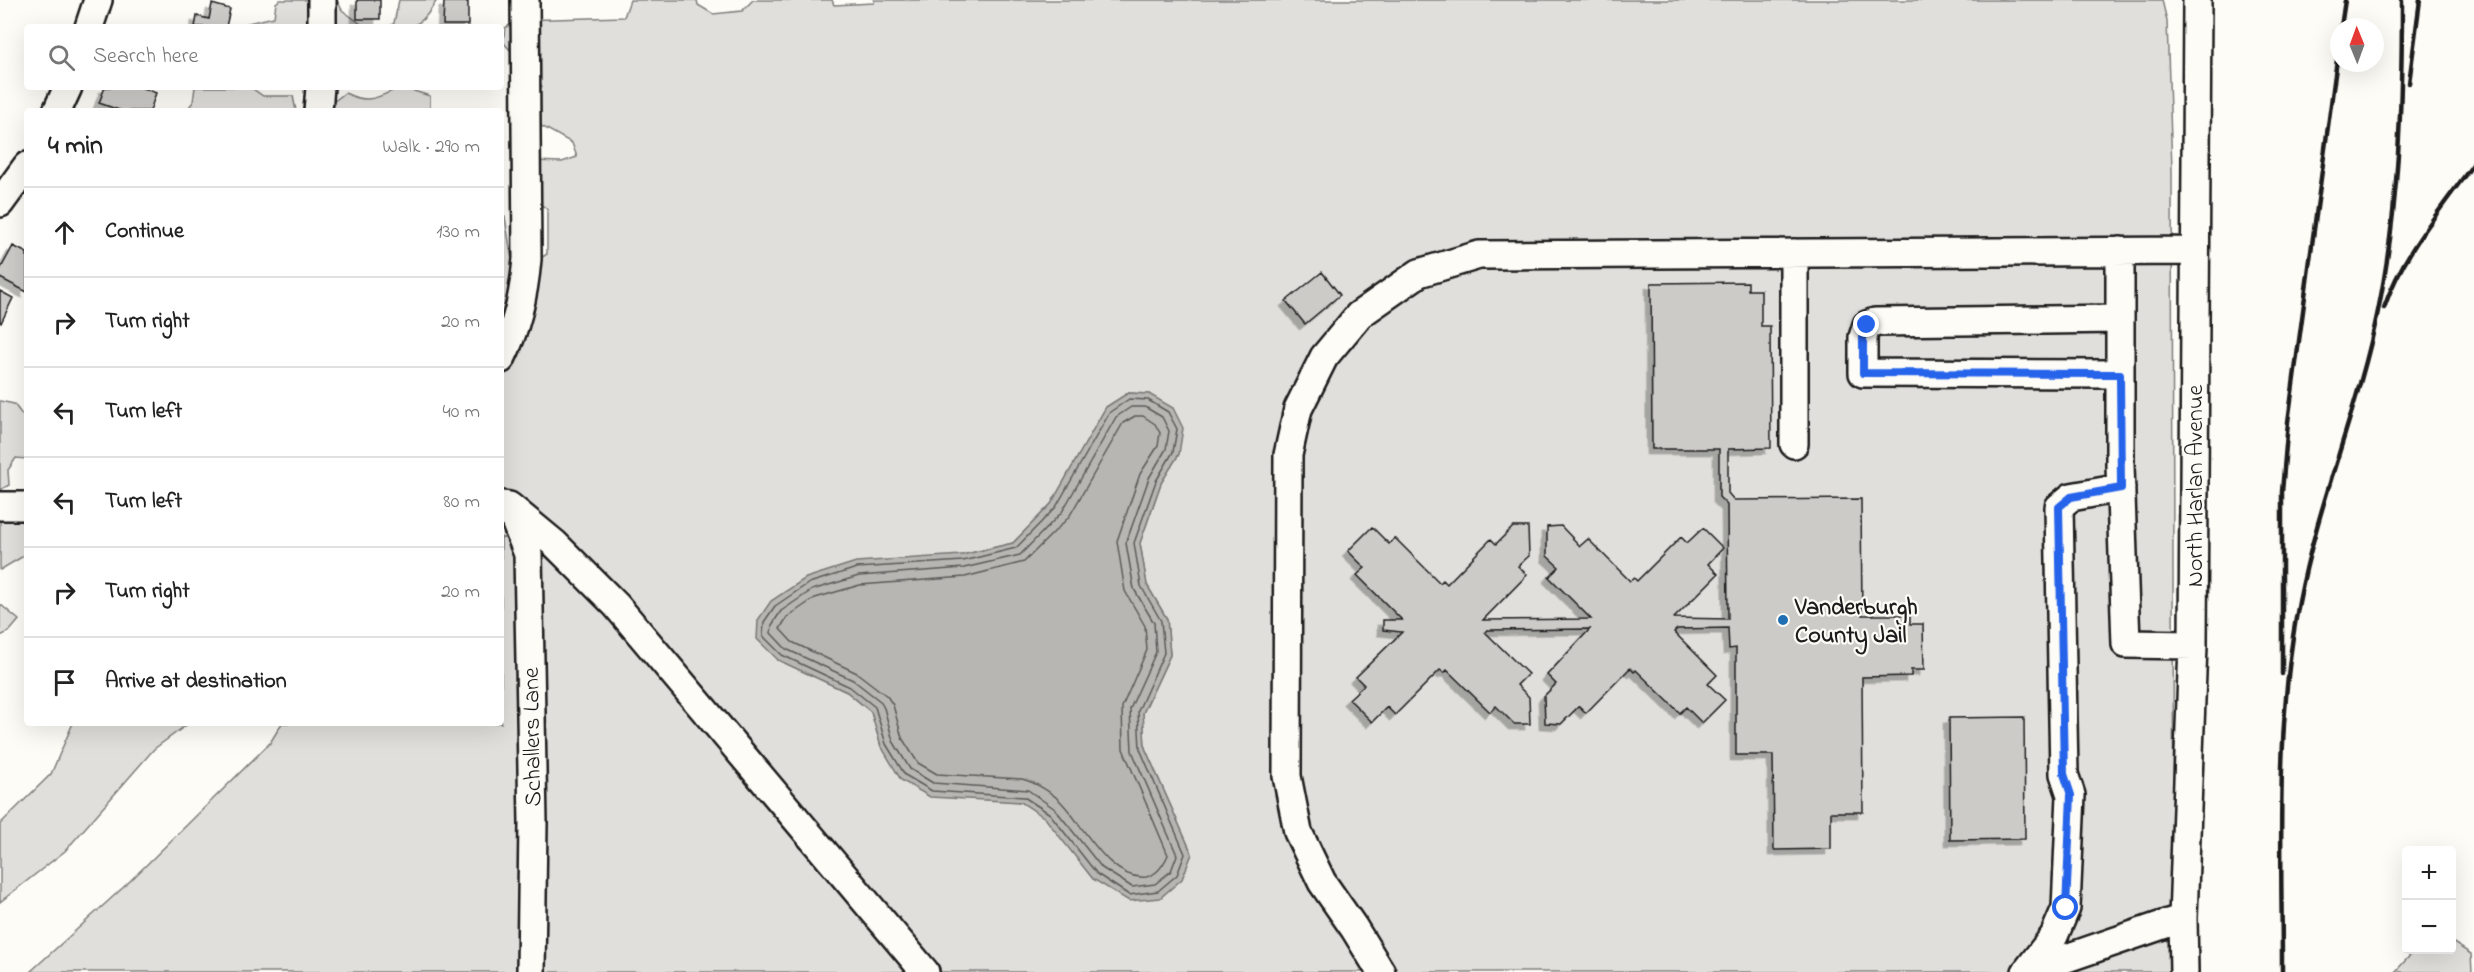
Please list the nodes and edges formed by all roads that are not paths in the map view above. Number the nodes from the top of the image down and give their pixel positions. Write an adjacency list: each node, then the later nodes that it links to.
1 (98, 0): 5 (street)
2 (322, 0): 6 (street)
3 (525, 0): 17 (street)
4 (2197, 0): 14 (street, North Harlan Avenue)
5 (90, 24)
6 (321, 24)
7 (67, 90): 9 (street)
8 (320, 90): 10 (street)
9 (58, 108)
10 (318, 108)
11 (24, 170): 12 (street)
12 (0, 203)
13 (2120, 251): 14 (street); 15 (street); 16 (street)
14 (2195, 251): 24 (street, North Harlan Avenue)
15 (1794, 253): 19 (street); 29 (street)
16 (2120, 319): 18 (street); 18 (street)
17 (504, 352)
18 (2120, 374): 20 (street)
19 (1794, 444)
20 (2121, 488): 24 (street); 26 (street)
21 (0, 506): 22 (street)
22 (24, 506)
23 (505, 506): 27 (street, Schallers Lane); 28 (street)
24 (2193, 645): 25 (street, North Harlan Avenue)
25 (2183, 918): 26 (street); 30 (street, North Harlan Avenue)
26 (2027, 971)
27 (531, 972)
28 (925, 972)
29 (1381, 972)
30 (2184, 972)

